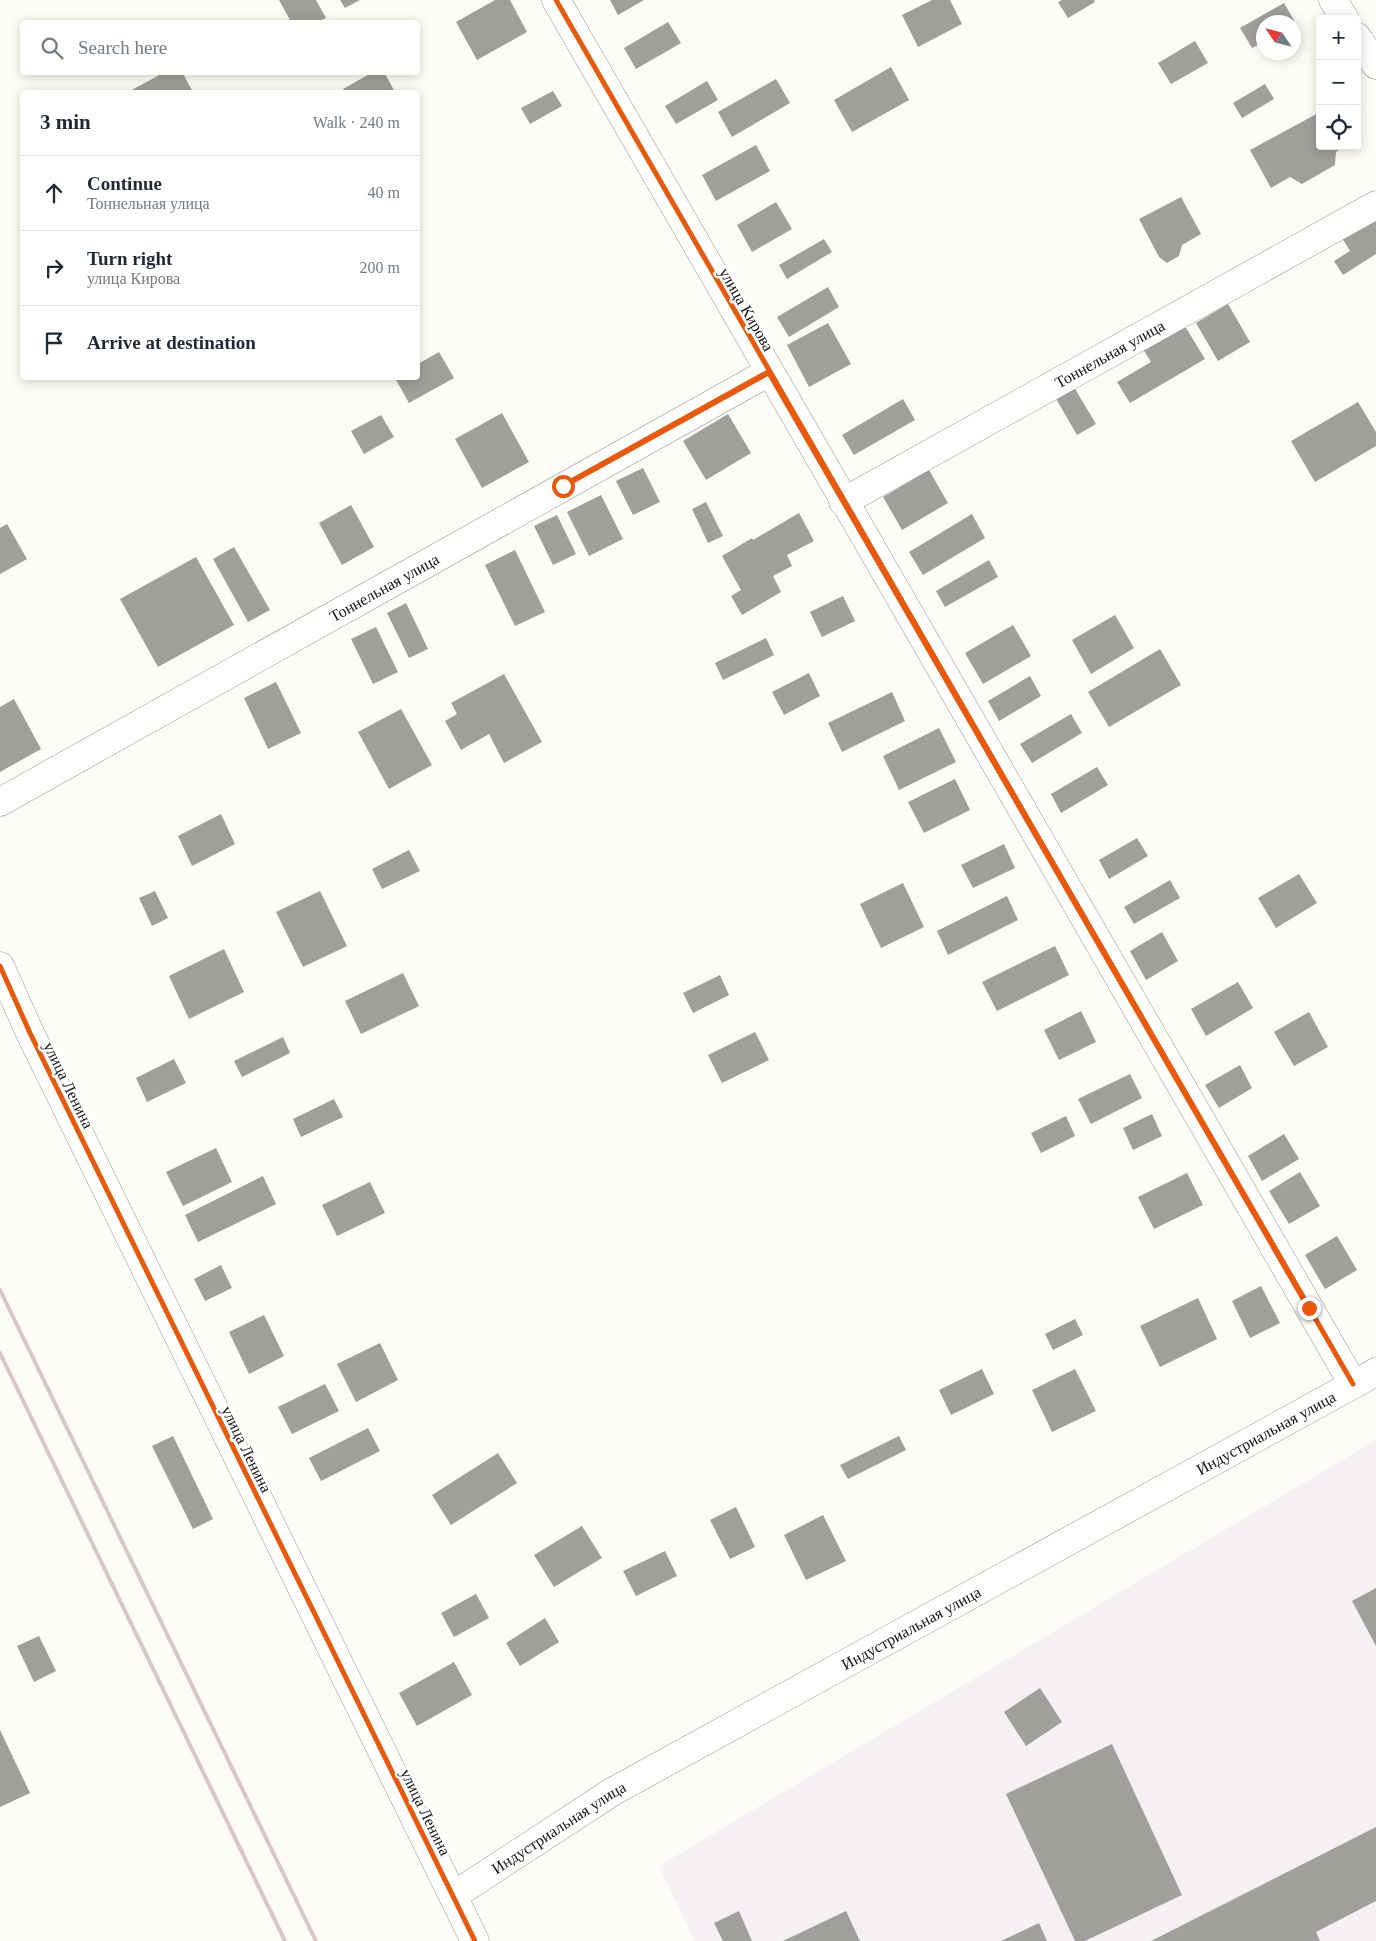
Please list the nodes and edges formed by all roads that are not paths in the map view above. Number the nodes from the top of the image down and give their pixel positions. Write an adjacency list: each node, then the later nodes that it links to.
1 (556, 0): 7 (street, улица Кирова)
2 (1333, 0): 3 (street)
3 (1342, 15)
4 (1361, 43): 5 (street)
5 (1376, 65)
6 (1376, 205): 8 (street, Тоннельная улица)
7 (769, 372): 8 (street, улица Кирова); 9 (street, Тоннельная улица)
8 (844, 502): 12 (street, улица Кирова)
9 (0, 802)
10 (0, 966): 13 (street, улица Ленина)
11 (1376, 1372): 12 (street, Индустриальная улица)
12 (1353, 1384): 13 (street, Индустриальная улица)
13 (453, 1896): 14 (street, улица Ленина)
14 (474, 1941)

